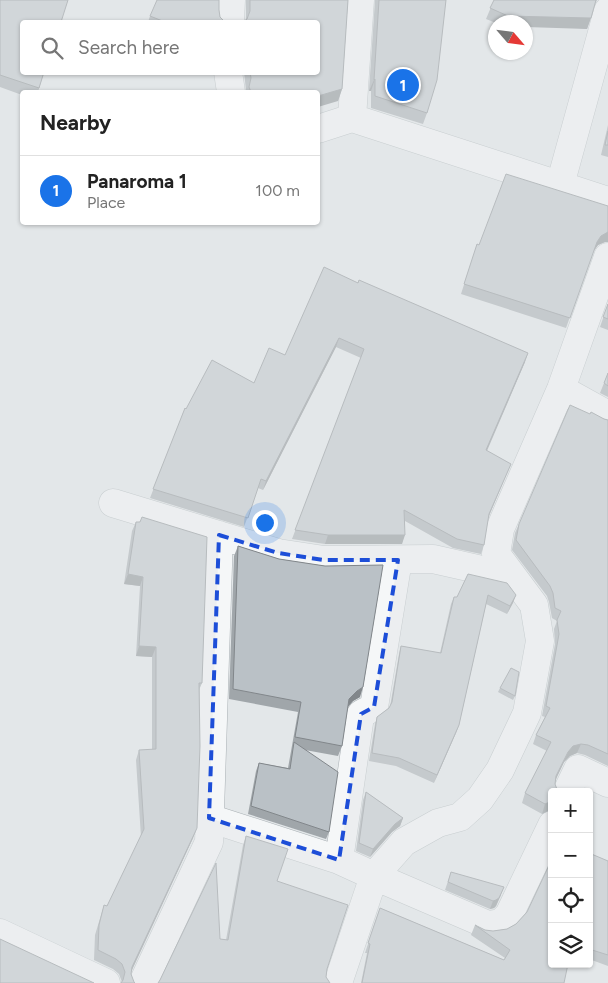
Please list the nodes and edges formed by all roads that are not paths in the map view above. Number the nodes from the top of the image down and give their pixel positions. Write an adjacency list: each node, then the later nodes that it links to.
1 (231, 0): 4 (street)
2 (360, 0): 7 (street)
3 (608, 11): 9 (street)
4 (230, 20)
5 (228, 75): 6 (street)
6 (231, 90)
7 (352, 118): 8 (street); 9 (street)
8 (320, 129)
9 (560, 185): 10 (street)
10 (608, 200)
11 (608, 257): 12 (street)
12 (561, 389): 13 (street); 17 (street)
13 (608, 415)
14 (113, 504): 15 (street)
15 (219, 535): 16 (street); 20 (street)
16 (398, 560): 17 (street); 22 (street)
17 (513, 577): 23 (street)
18 (608, 783): 19 (street)
19 (569, 788)
20 (209, 818): 22 (street); 26 (street)
21 (548, 833): 23 (street)
22 (338, 860): 23 (street)
23 (374, 876): 27 (street)
24 (0, 933): 25 (street)
25 (106, 983)
26 (143, 983)
27 (338, 983)

